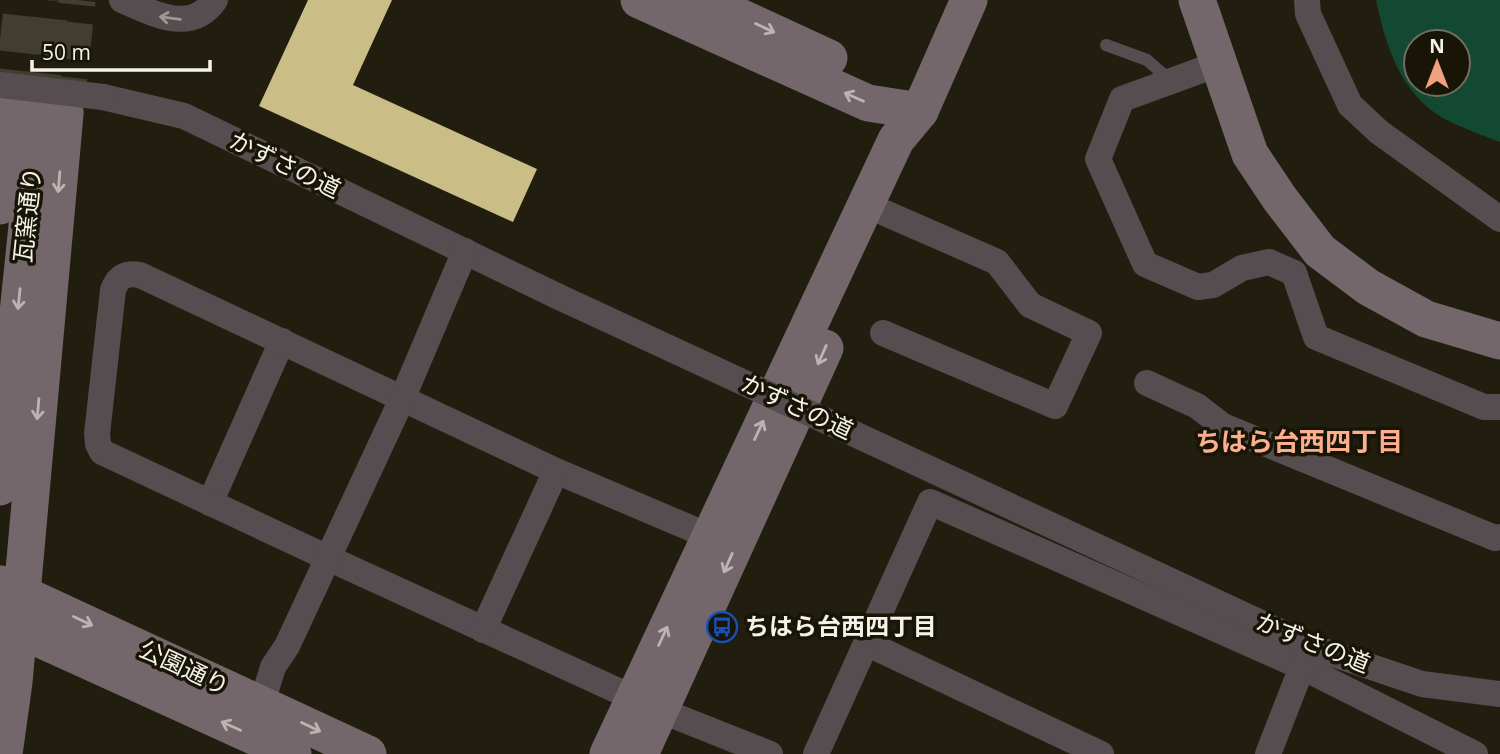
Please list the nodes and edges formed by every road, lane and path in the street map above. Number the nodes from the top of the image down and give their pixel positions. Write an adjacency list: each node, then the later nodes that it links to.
1 (122, 0): 2 (street, one-way to 1)
2 (215, 0)
3 (639, 0): 12 (street, one-way to 3)
4 (703, 0): 12 (street, one-way to 12)
5 (969, 0): 12 (street)
6 (1197, 0): 9 (street)
7 (1307, 0): 15 (street)
8 (1106, 45): 10 (lane)
9 (1218, 64): 10 (street); 19 (street)
10 (1172, 82): 22 (street)
11 (29, 104): 13 (street, 瓦窯通り); 16 (street, かずさの道, bridge); 24 (street, 瓦窯通り, one-way to 24); 29 (street, one-way to 29)
12 (920, 111): 14 (street); 26 (street, one-way to 12)
13 (0, 206)
14 (885, 214): 17 (street); 36 (street, one-way to 36)
15 (1500, 219)
16 (465, 251): 21 (street); 34 (street, かずさの道, bridge)
17 (883, 334)
18 (282, 341): 21 (street); 25 (street); 25 (street)
19 (1500, 341)
20 (1147, 383): 27 (street)
21 (403, 397): 23 (street); 28 (street)
22 (1500, 407)
23 (556, 471): 26 (street); 31 (street)
24 (0, 487)
25 (210, 503): 28 (street)
26 (709, 536): 36 (street, one-way to 26)
27 (1500, 537)
28 (328, 558): 31 (street); 35 (street)
29 (10, 588): 30 (street); 35 (street, 公園通り, one-way to 35)
30 (9, 626): 37 (street); 38 (street, 公園通り, one-way to 30)
31 (483, 630): 36 (street)
32 (866, 643): 33 (street); 43 (street); 44 (street)
33 (1302, 667): 45 (street); 46 (street)
34 (1500, 694)
35 (261, 703): 39 (street, 公園通り, one-way to 39)
36 (648, 704): 40 (street); 41 (street); 42 (street)
37 (4, 754)
38 (293, 754)
39 (368, 754)
40 (608, 754)
41 (640, 754)
42 (770, 754)
43 (816, 754)
44 (1101, 754)
45 (1268, 754)
46 (1475, 754)

